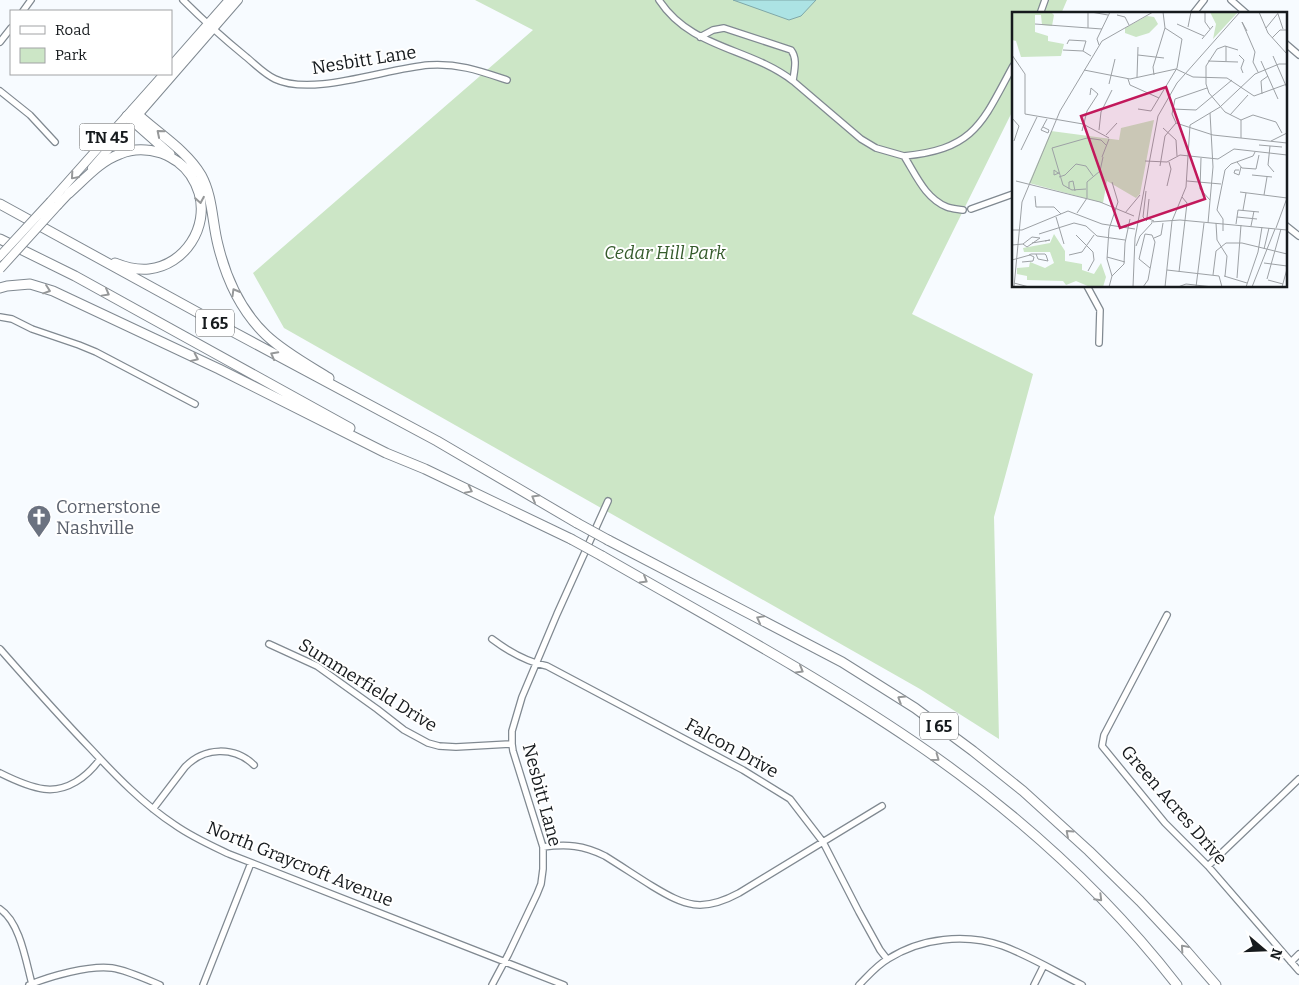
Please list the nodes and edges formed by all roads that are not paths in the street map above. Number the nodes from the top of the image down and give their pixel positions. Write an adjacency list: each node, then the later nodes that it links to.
1 (183, 0): 11 (street, Nesbitt Lane)
2 (228, 0): 11 (main road, TN 45)
3 (238, 0): 11 (main road, TN 45)
4 (659, 0): 13 (street)
5 (1045, 0): 8 (street)
6 (1204, 0): 9 (street)
7 (1231, 0): 10 (street)
8 (1041, 12)
9 (1195, 12)
10 (1245, 12)
11 (210, 27): 17 (main road, TN 45); 19 (main road, TN 45); 22 (street, Nesbitt Lane)
12 (10, 29): 14 (street)
13 (700, 37): 23 (street); 23 (street)
14 (0, 42)
15 (1286, 44): 16 (street)
16 (1299, 55)
17 (172, 65)
18 (1012, 68): 27 (street)
19 (172, 71)
20 (163, 75): 25 (main road, TN 45)
21 (168, 75): 25 (main road, TN 45)
22 (507, 80)
23 (792, 81): 27 (street)
24 (0, 92): 26 (street)
25 (133, 116): 28 (highway); 29 (main road, TN 45); 31 (main road, TN 45, one-way to 31); 46 (highway, one-way to 25)
26 (55, 142)
27 (904, 156): 34 (street)
28 (183, 166): 29 (highway); 36 (highway, one-way to 36)
29 (69, 193): 31 (main road, TN 45)
30 (1012, 194): 33 (street)
31 (54, 203): 39 (main road, TN 45, bridge); 40 (main road, TN 45, bridge)
32 (0, 204): 36 (highway, I 65)
33 (972, 209)
34 (963, 210)
35 (1286, 226): 37 (street)
36 (52, 233): 46 (highway, I 65, one-way to 36)
37 (1299, 236)
38 (0, 239): 47 (highway, I 65, one-way to 47)
39 (0, 256)
40 (0, 269)
41 (0, 288): 47 (highway, one-way to 47)
42 (1088, 288): 44 (street)
43 (0, 317): 45 (street)
44 (1099, 343)
45 (195, 404)
46 (379, 411): 81 (highway, I 65, one-way to 46, bridge)
47 (425, 469): 80 (highway, I 65, one-way to 80, bridge)
48 (608, 501): 53 (street, Nesbitt Lane)
49 (1167, 615): 64 (street, Green Acres Drive)
50 (492, 639): 53 (street, Falcon Drive)
51 (269, 644): 54 (street, Summerfield Drive)
52 (0, 649): 55 (street, North Graycroft Avenue)
53 (536, 664): 54 (street, Nesbitt Lane); 61 (street, Falcon Drive)
54 (512, 744): 62 (street, Nesbitt Lane)
55 (100, 759): 57 (street); 60 (street, North Graycroft Avenue)
56 (254, 765): 60 (street)
57 (0, 774)
58 (1299, 779): 64 (street)
59 (882, 806): 61 (street)
60 (153, 809): 63 (street, North Graycroft Avenue)
61 (823, 842): 62 (street); 67 (street, Falcon Drive)
62 (543, 847): 68 (street, Nesbitt Lane)
63 (251, 863): 68 (street, North Graycroft Avenue); 74 (street)
64 (1208, 866): 69 (street, Green Acres Drive)
65 (0, 909): 72 (street)
66 (1299, 954): 69 (street)
67 (887, 959): 70 (street); 77 (street)
68 (504, 962): 75 (street, Nesbitt Lane); 76 (street, North Graycroft Avenue)
69 (1291, 962): 71 (street, Green Acres Drive)
70 (1044, 965): 78 (street); 79 (street)
71 (1299, 972)
72 (30, 984): 73 (street)
73 (160, 985)
74 (203, 985)
75 (492, 985)
76 (564, 985)
77 (860, 985)
78 (1034, 985)
79 (1082, 985)
80 (1177, 985)
81 (1216, 985)

